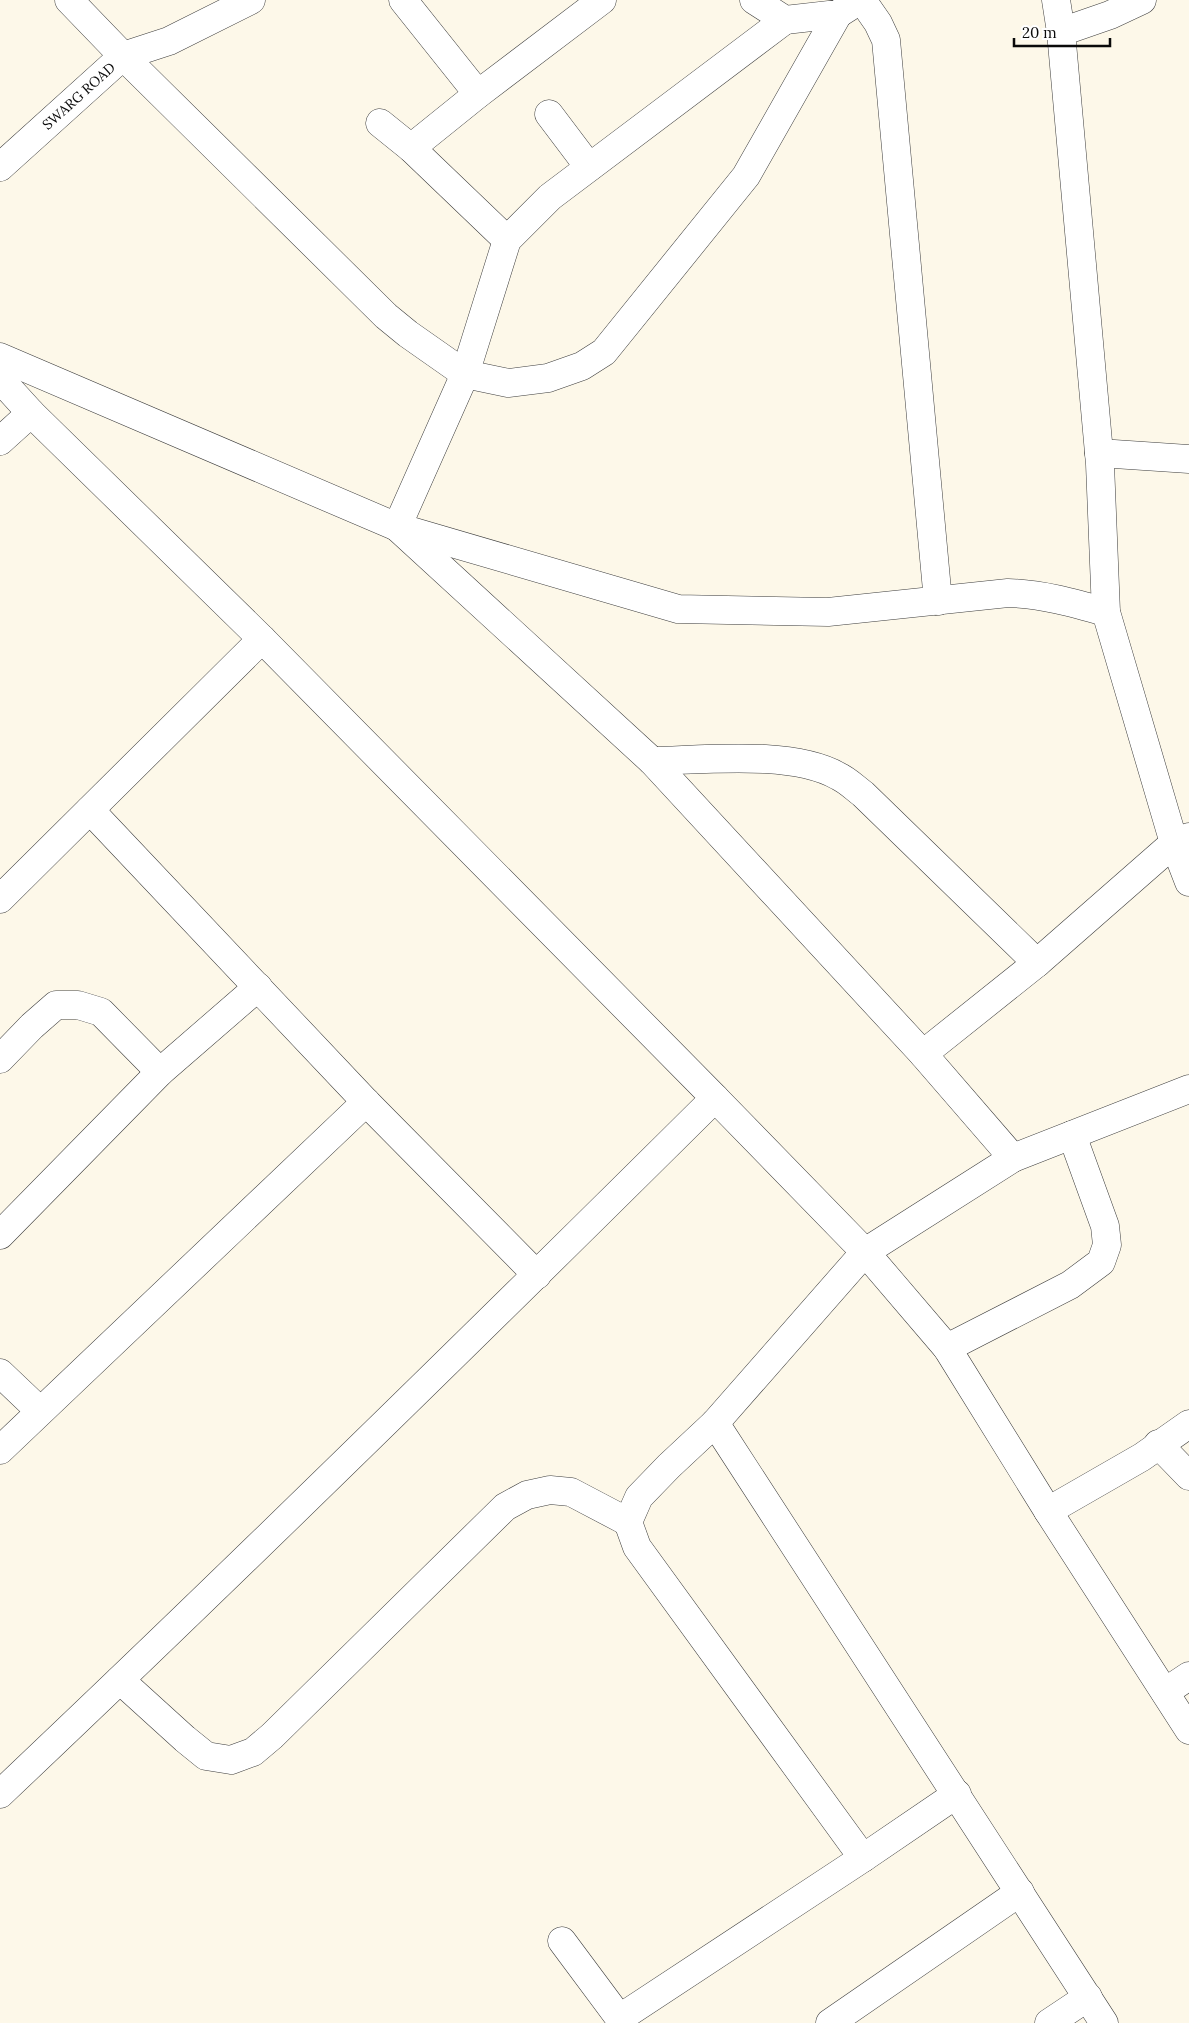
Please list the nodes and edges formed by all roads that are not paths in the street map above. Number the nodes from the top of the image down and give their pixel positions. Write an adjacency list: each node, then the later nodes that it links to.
1 (70, 0): 11 (street, SWARG ROAD)
2 (251, 0): 11 (street)
3 (403, 0): 12 (street)
4 (602, 0): 12 (street)
5 (754, 0): 9 (street)
6 (1056, 0): 10 (street)
7 (1142, 0): 10 (street)
8 (853, 5): 9 (street); 20 (street); 27 (street)
9 (785, 20): 17 (street)
10 (1061, 32): 24 (street)
11 (123, 56): 16 (street, SWARG ROAD); 20 (street)
12 (478, 94): 15 (street)
13 (549, 114): 17 (street)
14 (380, 123): 15 (street)
15 (411, 148): 18 (street)
16 (0, 167)
17 (590, 167): 18 (street)
18 (507, 240): 20 (street)
19 (0, 358): 26 (street)
20 (465, 374): 26 (street)
21 (0, 378): 22 (street)
22 (31, 413): 23 (street); 29 (street)
23 (0, 441)
24 (1099, 453): 25 (street); 28 (street)
25 (1189, 459)
26 (397, 527): 27 (street); 30 (street)
27 (938, 601): 28 (street)
28 (1106, 612): 32 (street)
29 (262, 639): 31 (street); 41 (street)
30 (652, 761): 35 (street); 37 (street)
31 (90, 810): 34 (street); 36 (street)
32 (1182, 840): 33 (street); 35 (street)
33 (1189, 882)
34 (0, 899)
35 (1037, 963): 37 (street)
36 (258, 987): 39 (street); 42 (street)
37 (923, 1054): 44 (street)
38 (0, 1059): 39 (street)
39 (160, 1072): 45 (street)
40 (1189, 1089): 43 (street)
41 (715, 1098): 46 (street); 47 (street)
42 (366, 1102): 47 (street); 50 (street)
43 (1072, 1135): 44 (street); 48 (street)
44 (1013, 1158): 46 (street)
45 (0, 1235)
46 (865, 1252): 48 (street); 51 (street)
47 (537, 1274): 59 (street)
48 (947, 1348): 56 (street)
49 (0, 1373): 50 (street)
50 (40, 1411): 54 (street)
51 (715, 1423): 57 (street); 63 (street)
52 (1189, 1424): 53 (street)
53 (1158, 1444): 55 (street); 56 (street)
54 (0, 1450)
55 (1189, 1476)
56 (1048, 1511): 60 (street)
57 (628, 1522): 59 (street); 64 (street)
58 (1189, 1676): 60 (street)
59 (120, 1680): 62 (street)
60 (1165, 1692): 61 (street)
61 (1189, 1730)
62 (0, 1794)
63 (957, 1794): 64 (street); 65 (street)
64 (863, 1858): 68 (street)
65 (1020, 1892): 67 (street); 69 (street)
66 (562, 1941): 68 (street)
67 (1088, 1997): 70 (street); 71 (street)
68 (622, 2020)
69 (830, 2023)
70 (1049, 2023)
71 (1104, 2023)

